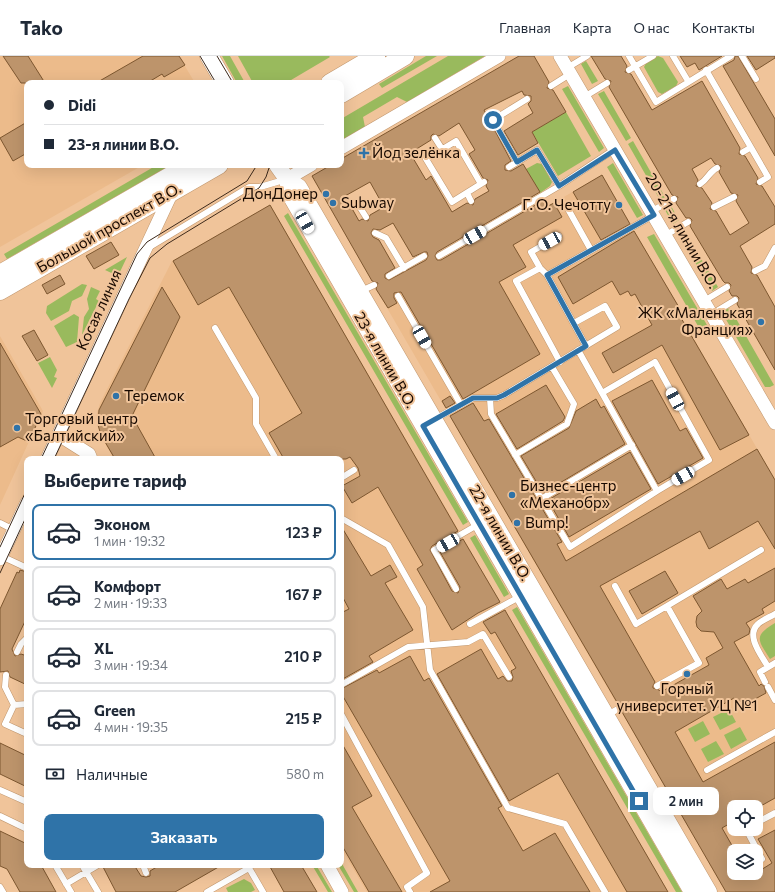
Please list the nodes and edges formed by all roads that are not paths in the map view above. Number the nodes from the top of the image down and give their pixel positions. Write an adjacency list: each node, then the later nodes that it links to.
1 (208, 56): 16 (main road)
2 (376, 56): 17 (main road)
3 (405, 56): 21 (main road)
4 (499, 56): 25 (street)
5 (560, 56): 14 (street, 20-21-я линии В.О.)
6 (587, 56): 14 (lane)
7 (629, 56): 12 (lane)
8 (653, 56): 12 (lane)
9 (673, 56): 18 (lane)
10 (731, 56): 13 (lane)
11 (742, 56): 15 (lane)
12 (632, 69): 18 (lane)
13 (706, 70): 18 (lane); 26 (lane)
14 (569, 71): 20 (lane); 22 (street, 20-21-я линии В.О.)
15 (756, 79)
16 (223, 80)
17 (335, 80)
18 (688, 81)
19 (607, 83): 22 (lane)
20 (550, 86)
21 (344, 92)
22 (584, 97): 28 (street, 20-21-я линии В.О.)
23 (527, 100): 30 (lane)
24 (435, 138): 27 (lane)
25 (344, 146)
26 (750, 148): 29 (lane); 38 (lane)
27 (442, 150): 42 (lane); 42 (lane)
28 (615, 150): 40 (lane); 49 (street, 20-21-я линии В.О.)
29 (743, 152)
30 (517, 162): 31 (lane); 40 (lane)
31 (509, 167)
32 (214, 168): 41 (main road, Большой проспект В.О.)
33 (279, 168): 37 (street)
34 (306, 168): 37 (street)
35 (717, 168): 39 (lane)
36 (182, 169): 41 (street, Косая линия); 63 (main road, Большой проспект В.О.)
37 (287, 179): 56 (lane); 81 (street, 23-я линии В.О.); 81 (street, 22-я линии В.О.)
38 (760, 182)
39 (700, 184)
40 (559, 186): 59 (lane)
41 (172, 192): 56 (street, Косая линия); 67 (main road, Большой проспект В.О.)
42 (467, 193): 45 (lane)
43 (734, 197): 47 (lane)
44 (674, 199): 49 (lane)
45 (471, 201)
46 (360, 206): 50 (lane)
47 (714, 207)
48 (568, 209): 57 (lane)
49 (653, 213): 53 (street, 20-21-я линии В.О.); 57 (lane)
50 (366, 217)
51 (688, 222): 53 (lane)
52 (375, 233): 60 (lane)
53 (666, 235): 70 (street, 20-21-я линии В.О.)
54 (559, 236): 61 (lane)
55 (775, 248): 62 (lane)
56 (145, 250): 83 (street, Косая линия)
57 (591, 250): 64 (lane)
58 (424, 256): 60 (lane)
59 (438, 256)
60 (404, 268): 65 (lane)
61 (540, 268): 64 (lane); 76 (lane)
62 (755, 271)
63 (0, 274)
64 (547, 275): 72 (lane)
65 (389, 276)
66 (727, 287): 70 (lane)
67 (0, 291)
68 (398, 296): 80 (lane)
69 (735, 300): 71 (lane)
70 (704, 301): 71 (street, 20-21-я линии В.О.)
71 (712, 314): 82 (street, 20-21-я линии В.О.)
72 (574, 323): 74 (lane); 74 (lane)
73 (215, 328): 88 (lane)
74 (586, 346): 75 (lane)
75 (578, 350): 76 (lane); 78 (lane)
76 (560, 362): 77 (lane)
77 (552, 367): 79 (lane); 85 (lane)
78 (602, 393): 84 (lane); 91 (lane)
79 (490, 398): 80 (lane); 85 (lane)
80 (461, 405): 81 (lane)
81 (429, 423): 96 (street, 23-я линии В.О.); 119 (street, 22-я линии В.О.)
82 (775, 423)
83 (59, 435): 86 (street, Косая линия); 87 (street)
84 (632, 445): 91 (lane); 92 (lane)
85 (515, 454): 92 (lane)
86 (48, 456)
87 (90, 456)
88 (273, 456)
89 (354, 470): 90 (lane)
90 (344, 476)
91 (657, 491): 92 (lane)
92 (541, 498)
93 (24, 508): 97 (street)
94 (344, 520): 108 (lane)
95 (0, 523): 97 (lane)
96 (479, 524): 102 (lane); 103 (street, 23-я линии В.О.)
97 (14, 530): 99 (street)
98 (761, 550): 104 (lane)
99 (1, 558): 100 (lane)
100 (24, 567)
101 (614, 586): 104 (lane)
102 (456, 589)
103 (521, 596): 106 (lane); 119 (street, 23-я линии В.О.)
104 (667, 606): 115 (lane)
105 (775, 614): 111 (lane)
106 (470, 624)
107 (24, 641): 109 (lane)
108 (427, 646): 113 (lane); 114 (lane); 148 (lane)
109 (17, 652)
110 (775, 663): 111 (lane)
111 (768, 667): 116 (lane)
112 (6, 675): 118 (lane)
113 (509, 678)
114 (344, 683)
115 (657, 686)
116 (775, 700)
117 (24, 704): 118 (lane)
118 (14, 705): 122 (lane)
119 (607, 715): 149 (street, 23-я линии В.О.); 150 (street, 22-я линии В.О.)
120 (344, 720): 147 (lane)
121 (775, 732): 123 (lane)
122 (24, 733)
123 (707, 770)
124 (0, 790): 125 (lane)
125 (24, 801)
126 (775, 813): 128 (lane)
127 (0, 816): 129 (lane)
128 (763, 819)
129 (24, 828)
130 (57, 868): 139 (lane)
131 (84, 868): 137 (lane)
132 (93, 868): 137 (lane)
133 (144, 868): 138 (lane)
134 (246, 868): 144 (lane)
135 (250, 868): 145 (lane)
136 (329, 868): 146 (street)
137 (86, 872): 139 (lane); 143 (lane)
138 (146, 873)
139 (66, 884): 142 (lane)
140 (0, 887): 141 (lane)
141 (3, 892)
142 (71, 892)
143 (98, 892)
144 (207, 892)
145 (263, 892)
146 (342, 892)
147 (410, 892)
148 (605, 892)
149 (692, 892)
150 (709, 892)

